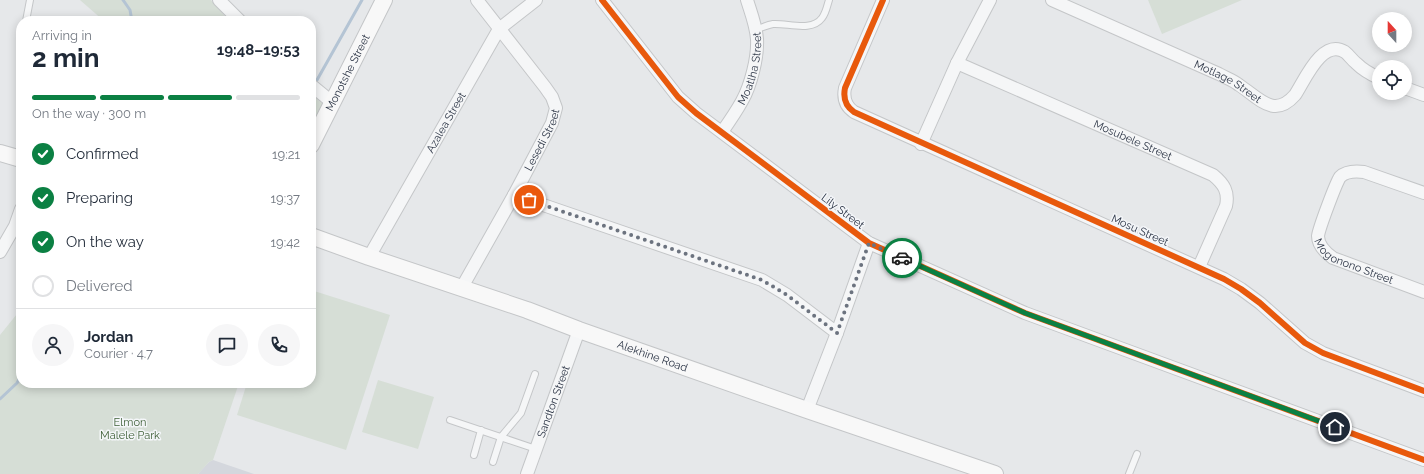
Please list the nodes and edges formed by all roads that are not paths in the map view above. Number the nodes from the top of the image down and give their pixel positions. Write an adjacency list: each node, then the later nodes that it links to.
1 (30, 0): 12 (lane)
2 (219, 0): 13 (street)
3 (384, 0): 21 (street, Monotshe Street)
4 (477, 0): 14 (street, Lesedi Street)
5 (536, 0): 14 (street, Azalea Street)
6 (602, 0): 22 (street, Lily Street)
7 (747, 0): 15 (street, Moatlha Street)
8 (829, 0): 15 (lane)
9 (883, 0): 24 (street, Mosu Street)
10 (990, 0): 16 (street)
11 (1052, 0): 17 (street, Motlage Street)
12 (27, 16)
13 (235, 16)
14 (499, 29): 28 (street, Lesedi Street); 34 (street, Azalea Street)
15 (755, 30): 22 (street, Moatlha Street)
16 (957, 63): 24 (street); 35 (street, Mosubele Street)
17 (1372, 75)
18 (316, 89): 21 (street)
19 (1412, 91): 20 (street)
20 (1424, 95)
21 (333, 103): 23 (street, Monotshe Street)
22 (722, 132): 32 (street, Lily Street)
23 (316, 135)
24 (921, 144): 35 (street, Mosu Street)
25 (0, 153): 26 (street)
26 (16, 158)
27 (1424, 193): 37 (street, Mogonono Street)
28 (514, 195): 36 (street, Lesedi Street); 39 (street)
29 (16, 223): 30 (street)
30 (4, 238): 33 (street)
31 (316, 238): 34 (street, Alekhine Road)
32 (869, 243): 39 (street); 49 (street, Lily Street)
33 (0, 252)
34 (369, 257): 36 (street, Alekhine Road)
35 (1199, 267): 41 (street, Mosu Street)
36 (461, 288): 38 (street, Alekhine Road)
37 (1424, 292)
38 (579, 330): 42 (street, Alekhine Road); 46 (street, Sandton Street)
39 (837, 333): 42 (street)
40 (535, 374): 45 (lane)
41 (1424, 391)
42 (807, 410): 52 (street, Alekhine Road)
43 (450, 420): 44 (lane)
44 (481, 430): 45 (lane); 48 (lane)
45 (501, 437): 46 (lane); 50 (lane)
46 (536, 449): 51 (street, Sandton Street)
47 (1137, 454): 53 (lane)
48 (474, 455)
49 (1424, 460)
50 (493, 462)
51 (527, 474)
52 (995, 474)
53 (1129, 474)

